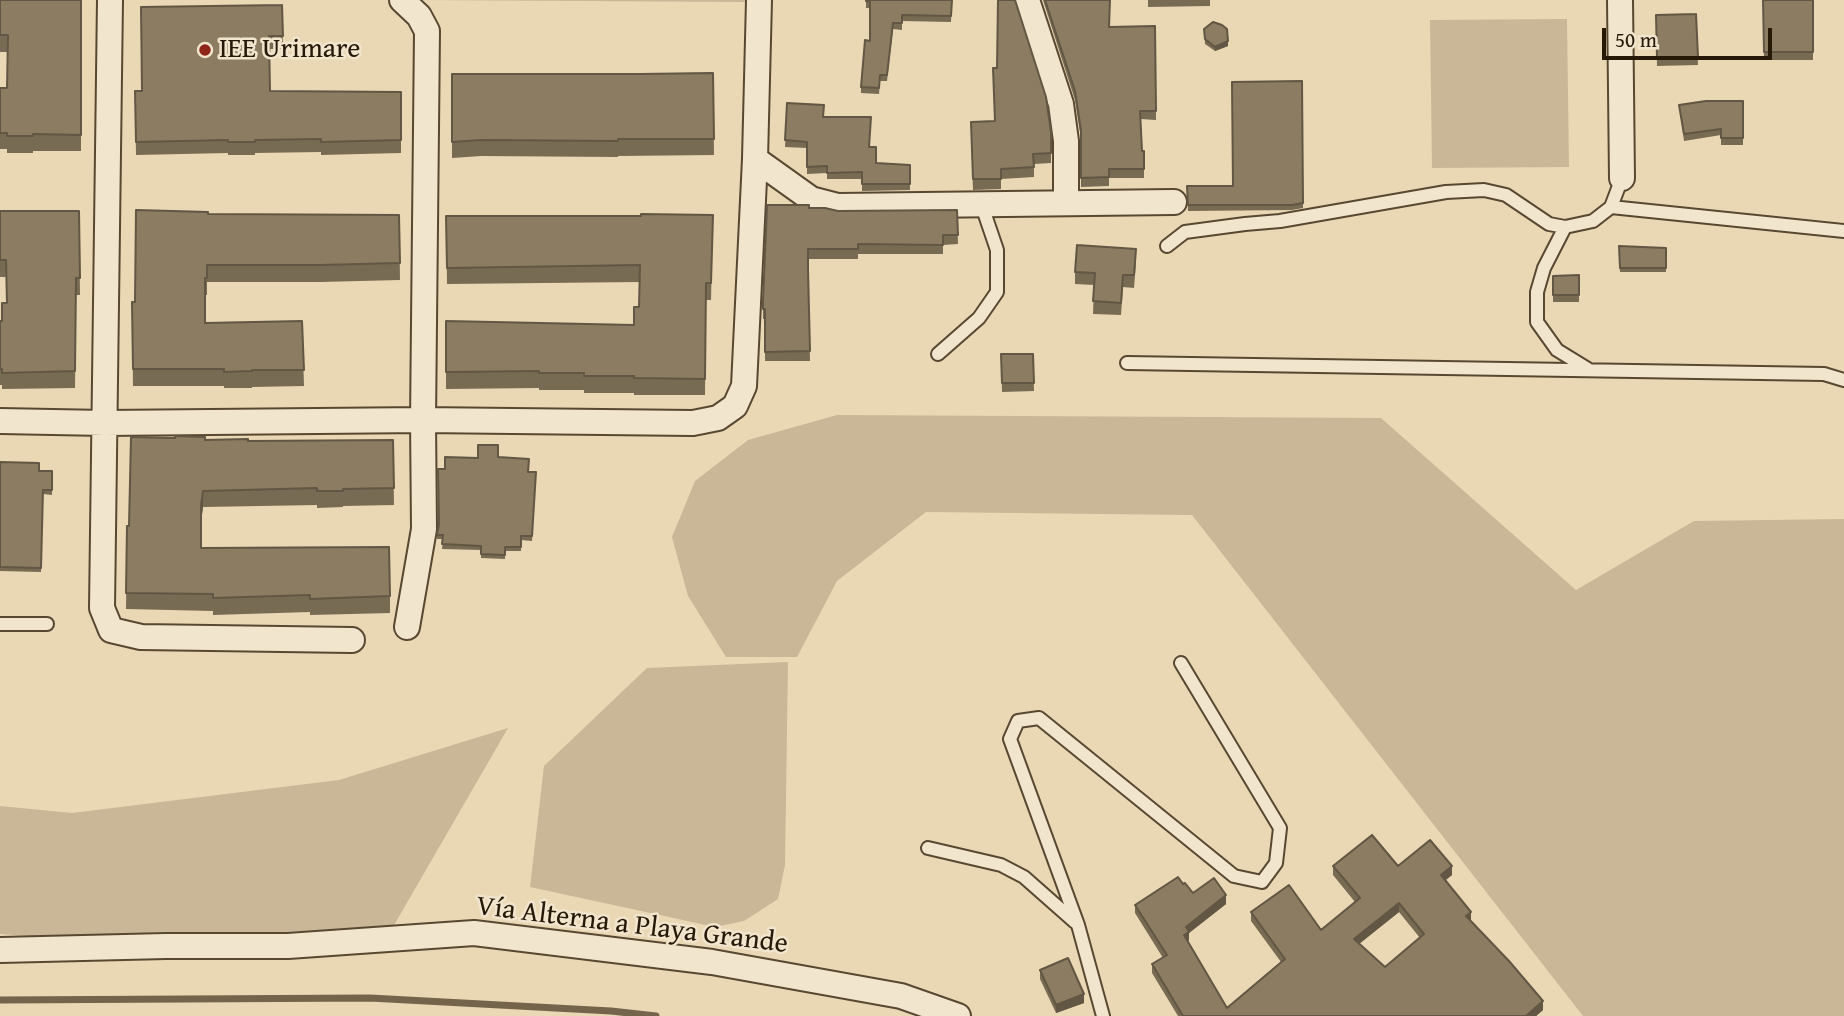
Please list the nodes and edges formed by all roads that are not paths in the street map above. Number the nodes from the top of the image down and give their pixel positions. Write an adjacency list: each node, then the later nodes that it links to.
1 (110, 0): 21 (street)
2 (402, 0): 19 (street)
3 (759, 0): 6 (street)
4 (1027, 0): 8 (street)
5 (1620, 0): 7 (street)
6 (755, 159): 10 (street); 19 (street)
7 (1622, 178): 11 (lane)
8 (1066, 202): 9 (street); 10 (street)
9 (1174, 202)
10 (981, 203): 15 (lane)
11 (1611, 207): 12 (lane); 13 (lane)
12 (1565, 227): 14 (lane); 17 (lane)
13 (1844, 231)
14 (1167, 246)
15 (939, 354)
16 (1127, 363): 17 (lane)
17 (1589, 370): 18 (lane)
18 (1844, 380)
19 (423, 419): 21 (street); 24 (street)
20 (0, 421): 21 (street)
21 (105, 423): 25 (street)
22 (0, 624): 23 (lane)
23 (47, 624)
24 (407, 627)
25 (352, 640)
26 (1181, 663): 28 (lane)
27 (929, 848): 28 (lane)
28 (1078, 925): 31 (lane)
29 (0, 950): 30 (street, Vía Alterna a Playa Grande)
30 (958, 1016)
31 (1103, 1016)

